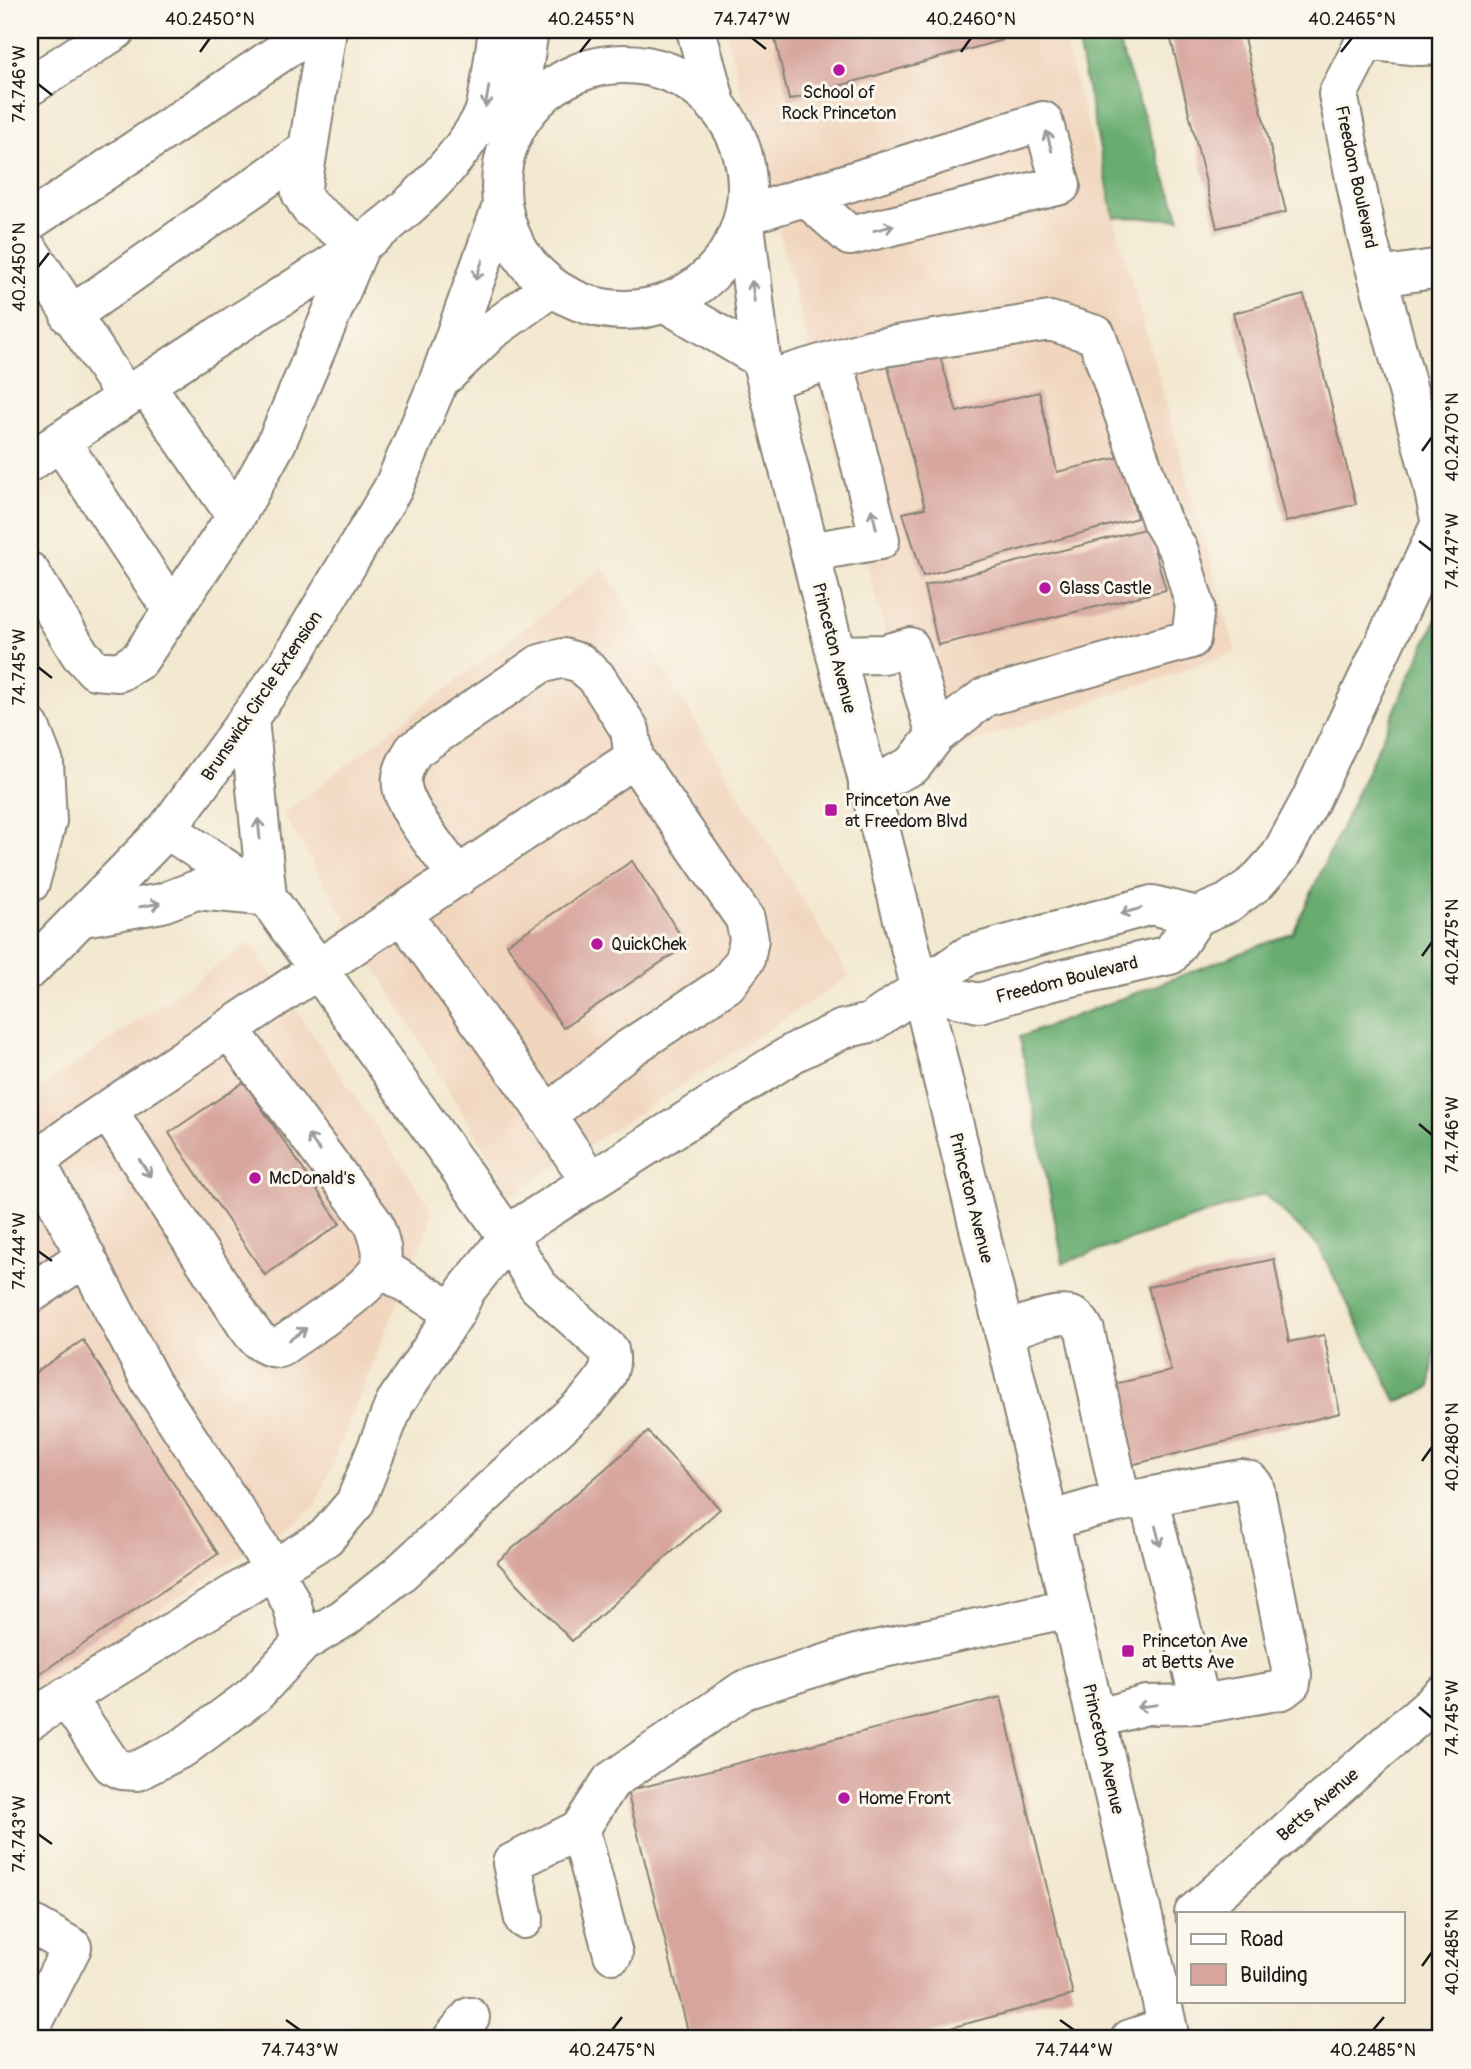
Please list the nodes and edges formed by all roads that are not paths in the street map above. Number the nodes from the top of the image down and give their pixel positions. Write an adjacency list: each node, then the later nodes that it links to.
1 (116, 30): 9 (main road)
2 (314, 30): 16 (main road)
3 (327, 30): 12 (main road)
4 (498, 30): 17 (main road, one-way to 17)
5 (529, 30): 11 (main road)
6 (696, 30): 10 (main road)
7 (1368, 35): 8 (main road, Freedom Boulevard); 20 (main road, Freedom Boulevard)
8 (1441, 45)
9 (30, 86)
10 (716, 104): 11 (main road); 15 (main road)
11 (513, 135): 14 (main road)
12 (308, 149): 17 (main road); 23 (main road)
13 (806, 197): 13 (main road, one-way to 13); 15 (main road)
14 (502, 206): 21 (main road); 26 (main road, Brunswick Circle Extension, one-way to 26)
15 (744, 216): 22 (main road); 25 (main road, Princeton Avenue, one-way to 15)
16 (30, 221)
17 (359, 246): 27 (main road); 29 (main road)
18 (30, 252): 23 (main road)
19 (1441, 268): 20 (main road)
20 (1379, 277): 30 (main road, Freedom Boulevard)
21 (552, 287): 22 (main road); 26 (main road, Brunswick Circle Extension)
22 (666, 303): 25 (main road)
23 (70, 316): 27 (main road)
24 (834, 360): 25 (main road); 31 (main road, one-way to 24); 37 (main road)
25 (764, 369): 31 (main road, Princeton Avenue)
26 (438, 383): 35 (main road, Brunswick Circle Extension)
27 (135, 391): 28 (main road); 29 (main road)
28 (45, 452): 33 (main road)
29 (236, 516): 33 (main road)
30 (1441, 524): 45 (main road, Freedom Boulevard)
31 (810, 552): 34 (main road, Princeton Avenue)
32 (30, 572): 33 (main road)
33 (172, 610)
34 (836, 655): 37 (main road); 39 (main road, Princeton Avenue)
35 (249, 719): 40 (main road, Brunswick Circle Extension); 43 (main road, one-way to 35)
36 (30, 727): 42 (main road)
37 (936, 735): 39 (main road)
38 (634, 758): 41 (main road); 41 (main road); 52 (main road)
39 (869, 787): 49 (main road, Princeton Avenue)
40 (167, 830): 43 (main road); 46 (main road, Brunswick Circle Extension)
41 (458, 877): 44 (main road)
42 (30, 883)
43 (267, 897): 46 (main road, one-way to 43); 48 (main road)
44 (402, 914): 48 (main road); 52 (main road)
45 (1198, 916): 49 (main road, one-way to 49); 49 (main road, Freedom Boulevard)
46 (83, 917): 47 (main road, Brunswick Circle Extension)
47 (30, 969)
48 (321, 970): 50 (main road); 55 (main road)
49 (920, 990): 54 (main road); 60 (main road, Princeton Avenue)
50 (230, 1030): 51 (main road); 57 (main road, one-way to 50)
51 (108, 1111): 53 (main road); 57 (main road, one-way to 57)
52 (546, 1116): 54 (main road)
53 (33, 1163): 56 (main road)
54 (591, 1182): 55 (main road)
55 (508, 1237): 59 (main road); 65 (main road)
56 (86, 1256): 58 (main road); 63 (main road)
57 (380, 1267): 59 (main road)
58 (30, 1294)
59 (455, 1312): 63 (main road)
60 (1004, 1332): 61 (main road); 62 (main road, Princeton Avenue)
61 (1134, 1499): 62 (main road); 68 (main road, one-way to 68); 68 (main road)
62 (1049, 1521): 64 (main road, Princeton Avenue)
63 (274, 1569): 65 (main road); 67 (main road)
64 (1070, 1608): 69 (main road, Princeton Avenue); 71 (main road)
65 (302, 1643): 67 (main road)
66 (1441, 1696): 72 (main road, Betts Avenue)
67 (66, 1697): 70 (main road)
68 (1200, 1704): 69 (main road, one-way to 69)
69 (1096, 1719): 75 (main road, Princeton Avenue)
70 (30, 1720)
71 (580, 1829): 73 (main road); 76 (main road)
72 (1195, 1912)
73 (524, 1919)
74 (30, 1923): 77 (main road)
75 (1165, 1939): 78 (main road, Princeton Avenue)
76 (613, 1954)
77 (30, 2029)
78 (1168, 2033): 79 (main road)
79 (1130, 2039)

